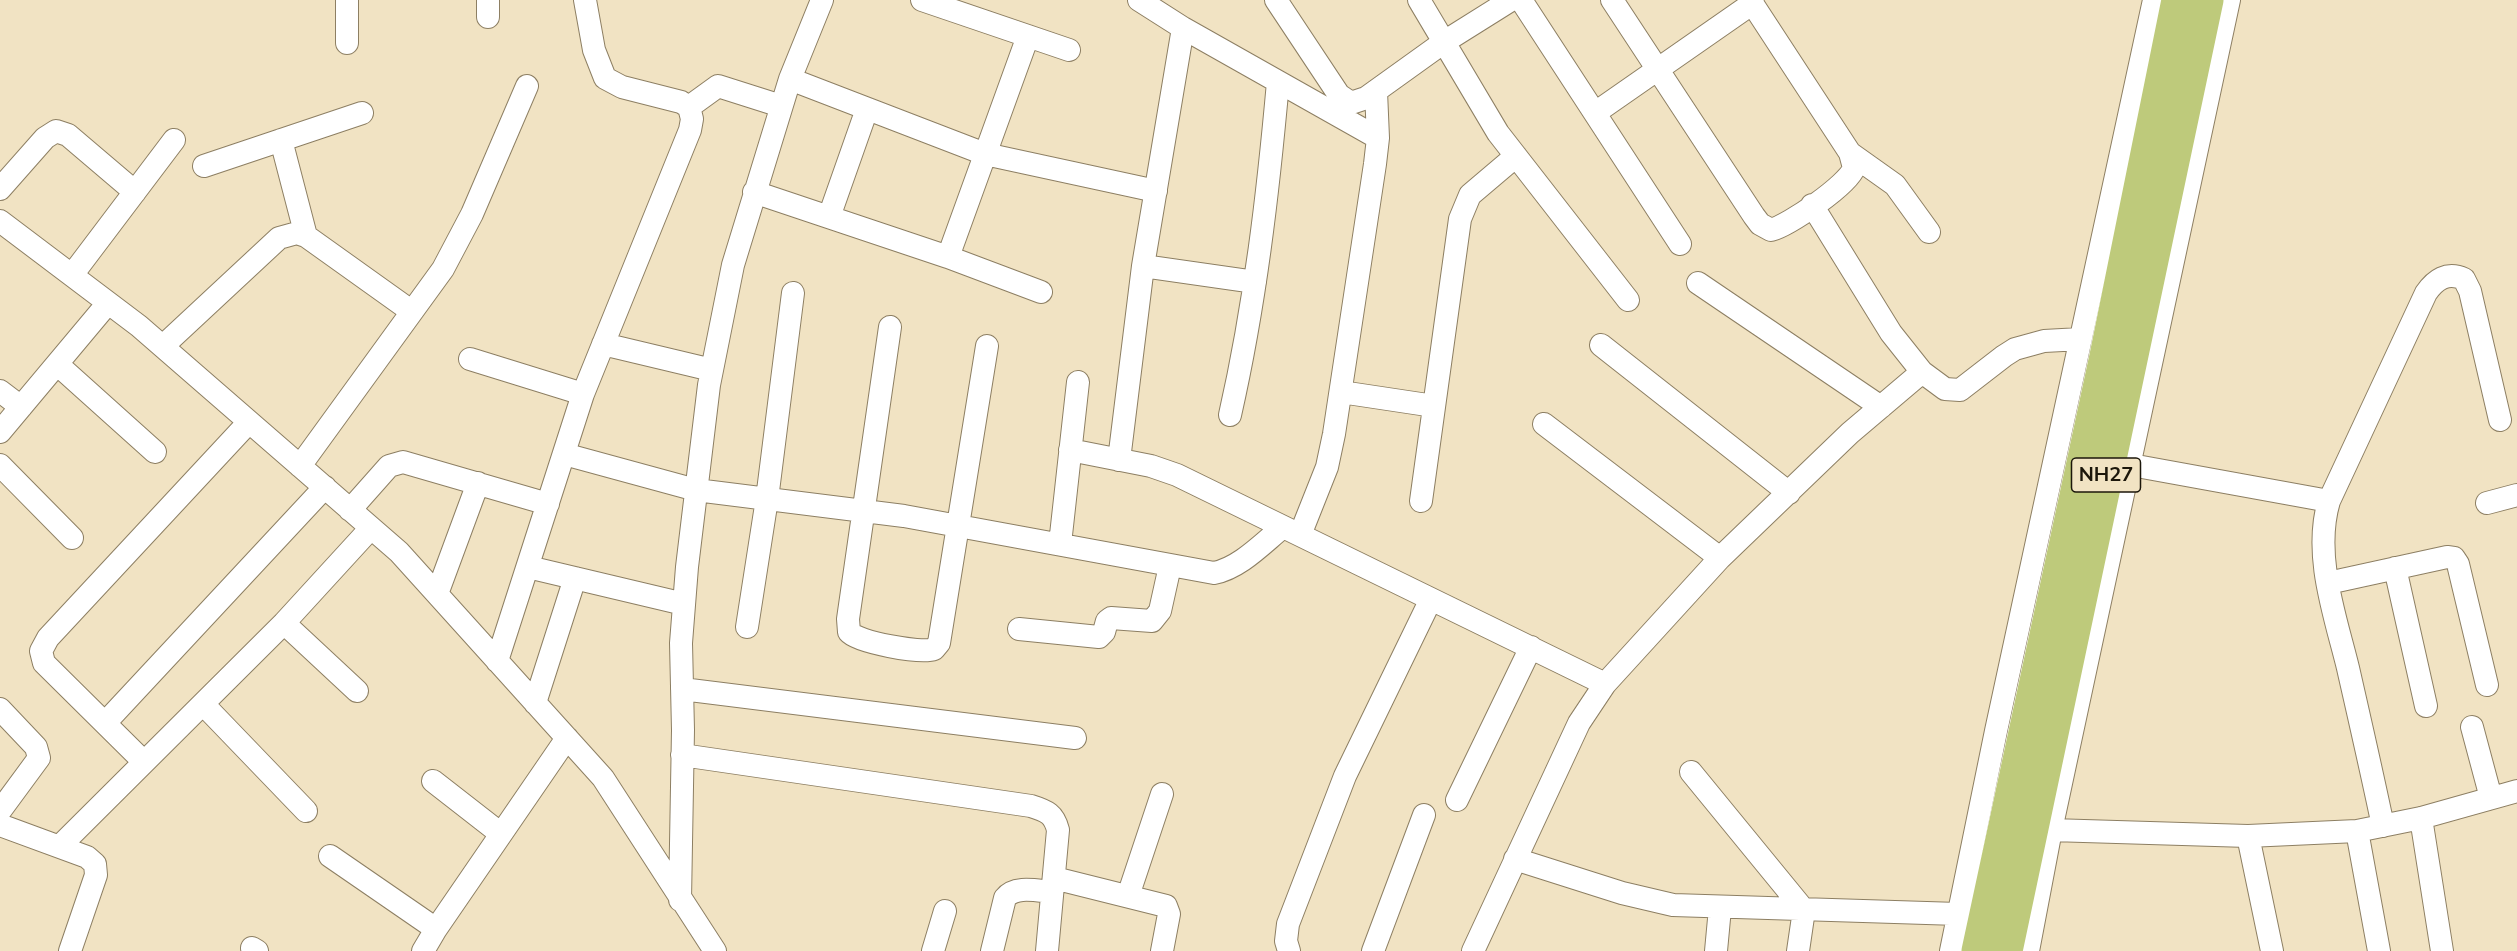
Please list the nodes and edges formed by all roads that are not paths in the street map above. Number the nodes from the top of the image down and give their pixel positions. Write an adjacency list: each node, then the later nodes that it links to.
1 (347, 0): 19 (street)
2 (585, 0): 27 (street)
3 (822, 0): 22 (street)
4 (922, 0): 17 (street)
5 (1139, 0): 16 (street)
6 (1276, 0): 25 (street)
7 (1419, 0): 18 (street)
8 (1510, 0): 18 (street)
9 (1521, 0): 30 (street)
10 (1612, 0): 21 (street)
11 (2154, 0): 59 (street)
12 (2178, 0): 172 (highway, NH27)
13 (2208, 0): 173 (highway, NH27)
14 (2229, 0): 85 (street)
15 (1752, 2): 21 (street); 35 (street)
16 (1183, 27): 23 (street); 39 (street)
17 (1028, 36): 20 (street); 34 (street)
18 (1444, 42): 25 (street); 36 (street)
19 (347, 44)
20 (1069, 50)
21 (1658, 70): 30 (street); 42 (street)
22 (790, 80): 26 (street); 28 (street)
23 (1278, 82): 31 (street); 51 (street)
24 (527, 86): 57 (street)
25 (1376, 91): 31 (street)
26 (782, 106): 27 (street); 41 (street)
27 (689, 107): 60 (street)
28 (867, 109): 34 (street); 43 (street)
29 (362, 113): 33 (street)
30 (1595, 113): 47 (street)
31 (1378, 138): 70 (street)
32 (174, 140): 40 (street)
33 (280, 140): 37 (street); 46 (street)
34 (985, 153): 39 (street); 48 (street)
35 (1850, 153): 42 (street); 45 (street)
36 (1516, 156): 55 (street); 72 (street)
37 (204, 166)
38 (0, 189): 40 (street)
39 (1156, 191): 49 (street)
40 (135, 192): 50 (street)
41 (754, 192): 43 (street); 66 (street)
42 (1812, 205): 67 (street)
43 (830, 217): 48 (street)
44 (0, 221): 50 (street)
45 (1929, 232)
46 (306, 236): 57 (street); 62 (street)
47 (1680, 244)
48 (948, 257): 53 (street)
49 (1143, 266): 51 (street); 83 (street)
50 (72, 275): 56 (street)
51 (1255, 282): 75 (street)
52 (1698, 283): 74 (street)
53 (1041, 292)
54 (793, 293): 92 (street)
55 (1628, 300)
56 (108, 303): 62 (street); 65 (street)
57 (411, 311): 86 (street)
58 (890, 327): 98 (street)
59 (2081, 339): 67 (street); 157 (street)
60 (603, 344): 66 (street); 71 (street)
61 (1601, 345): 90 (street)
62 (163, 346): 77 (street)
63 (987, 346): 99 (street)
64 (470, 359): 71 (street)
65 (57, 364): 73 (street); 81 (street)
66 (712, 370): 89 (street)
67 (1922, 372): 74 (street)
68 (1078, 382): 80 (street)
69 (0, 391): 73 (street)
70 (1341, 392): 72 (street); 101 (street)
71 (583, 394): 82 (street)
72 (1434, 406): 93 (street)
73 (21, 407): 79 (street)
74 (1881, 407): 90 (street)
75 (1230, 415)
76 (2500, 420): 94 (street)
77 (249, 422): 86 (street); 126 (street)
78 (1544, 424): 104 (street)
79 (0, 432)
80 (1070, 450): 83 (street); 103 (street)
81 (155, 452)
82 (564, 454): 89 (street); 96 (street)
83 (1119, 460): 101 (street)
84 (0, 465): 102 (street)
85 (2131, 465): 94 (street); 144 (street)
86 (300, 466): 88 (street)
87 (478, 483): 96 (street); 97 (street); 110 (street)
88 (325, 487): 97 (street); 126 (street)
89 (696, 490): 92 (street); 112 (street)
90 (1789, 493): 104 (street)
91 (2517, 495): 95 (street)
92 (767, 499): 98 (street); 114 (street)
93 (1420, 501)
94 (2329, 501): 109 (street)
95 (2487, 503)
96 (548, 504): 106 (street)
97 (350, 510): 100 (street)
98 (864, 511): 99 (street); 99 (street)
99 (958, 525): 103 (street)
100 (371, 528): 110 (street); 113 (street)
101 (1292, 531): 105 (street); 111 (street)
102 (72, 538)
103 (1060, 544): 105 (street)
104 (1720, 558): 118 (street)
105 (1170, 566): 115 (street)
106 (528, 567): 108 (street); 117 (street)
107 (2395, 568): 109 (street); 119 (street); 124 (street)
108 (575, 578): 112 (street); 122 (street)
109 (2328, 583): 143 (street)
110 (437, 594): 117 (street)
111 (1431, 599): 116 (street); 166 (street)
112 (684, 604): 120 (street)
113 (284, 623): 121 (street); 123 (street)
114 (747, 627)
115 (1019, 629)
116 (1531, 647): 118 (street); 137 (street)
117 (497, 661): 122 (street)
118 (1605, 684): 150 (street)
119 (2487, 685)
120 (682, 688): 129 (street); 130 (street)
121 (357, 691)
122 (535, 703): 128 (street)
123 (203, 704): 131 (street); 139 (street)
124 (2426, 706)
125 (0, 709): 138 (street)
126 (105, 723): 131 (street)
127 (2472, 727): 136 (street)
128 (567, 738): 146 (street); 153 (street)
129 (1075, 738)
130 (682, 755): 151 (street); 153 (street)
131 (143, 761): 148 (street)
132 (1691, 772): 155 (street)
133 (433, 781): 146 (street)
134 (2517, 790): 136 (street)
135 (1162, 794): 152 (street)
136 (2491, 798): 141 (street)
137 (1457, 800)
138 (0, 811)
139 (306, 811)
140 (1424, 815): 167 (street)
141 (2421, 818): 143 (street); 177 (street)
142 (0, 825): 148 (street)
143 (2384, 826): 145 (street)
144 (2051, 830): 147 (street); 174 (street)
145 (2357, 831): 147 (street); 176 (street)
146 (501, 834): 158 (street)
147 (2248, 836): 175 (street)
148 (60, 846): 159 (street)
149 (330, 856): 158 (street)
150 (1515, 860): 154 (street); 168 (street)
151 (1053, 885): 152 (street); 163 (street); 164 (street)
152 (1128, 896): 165 (street)
153 (681, 900): 161 (street)
154 (1720, 908): 155 (street); 169 (street)
155 (1804, 910): 157 (street); 170 (street)
156 (945, 911): 162 (street)
157 (1958, 914): 171 (street)
158 (435, 929): 160 (street)
159 (70, 951)
160 (423, 951)
161 (715, 951)
162 (933, 951)
163 (992, 951)
164 (1047, 951)
165 (1162, 951)
166 (1289, 951)
167 (1373, 951)
168 (1473, 951)
169 (1716, 951)
170 (1798, 951)
171 (1951, 951)
172 (1978, 951)
173 (2006, 951)
174 (2028, 951)
175 (2272, 951)
176 (2379, 951)
177 (2442, 951)

